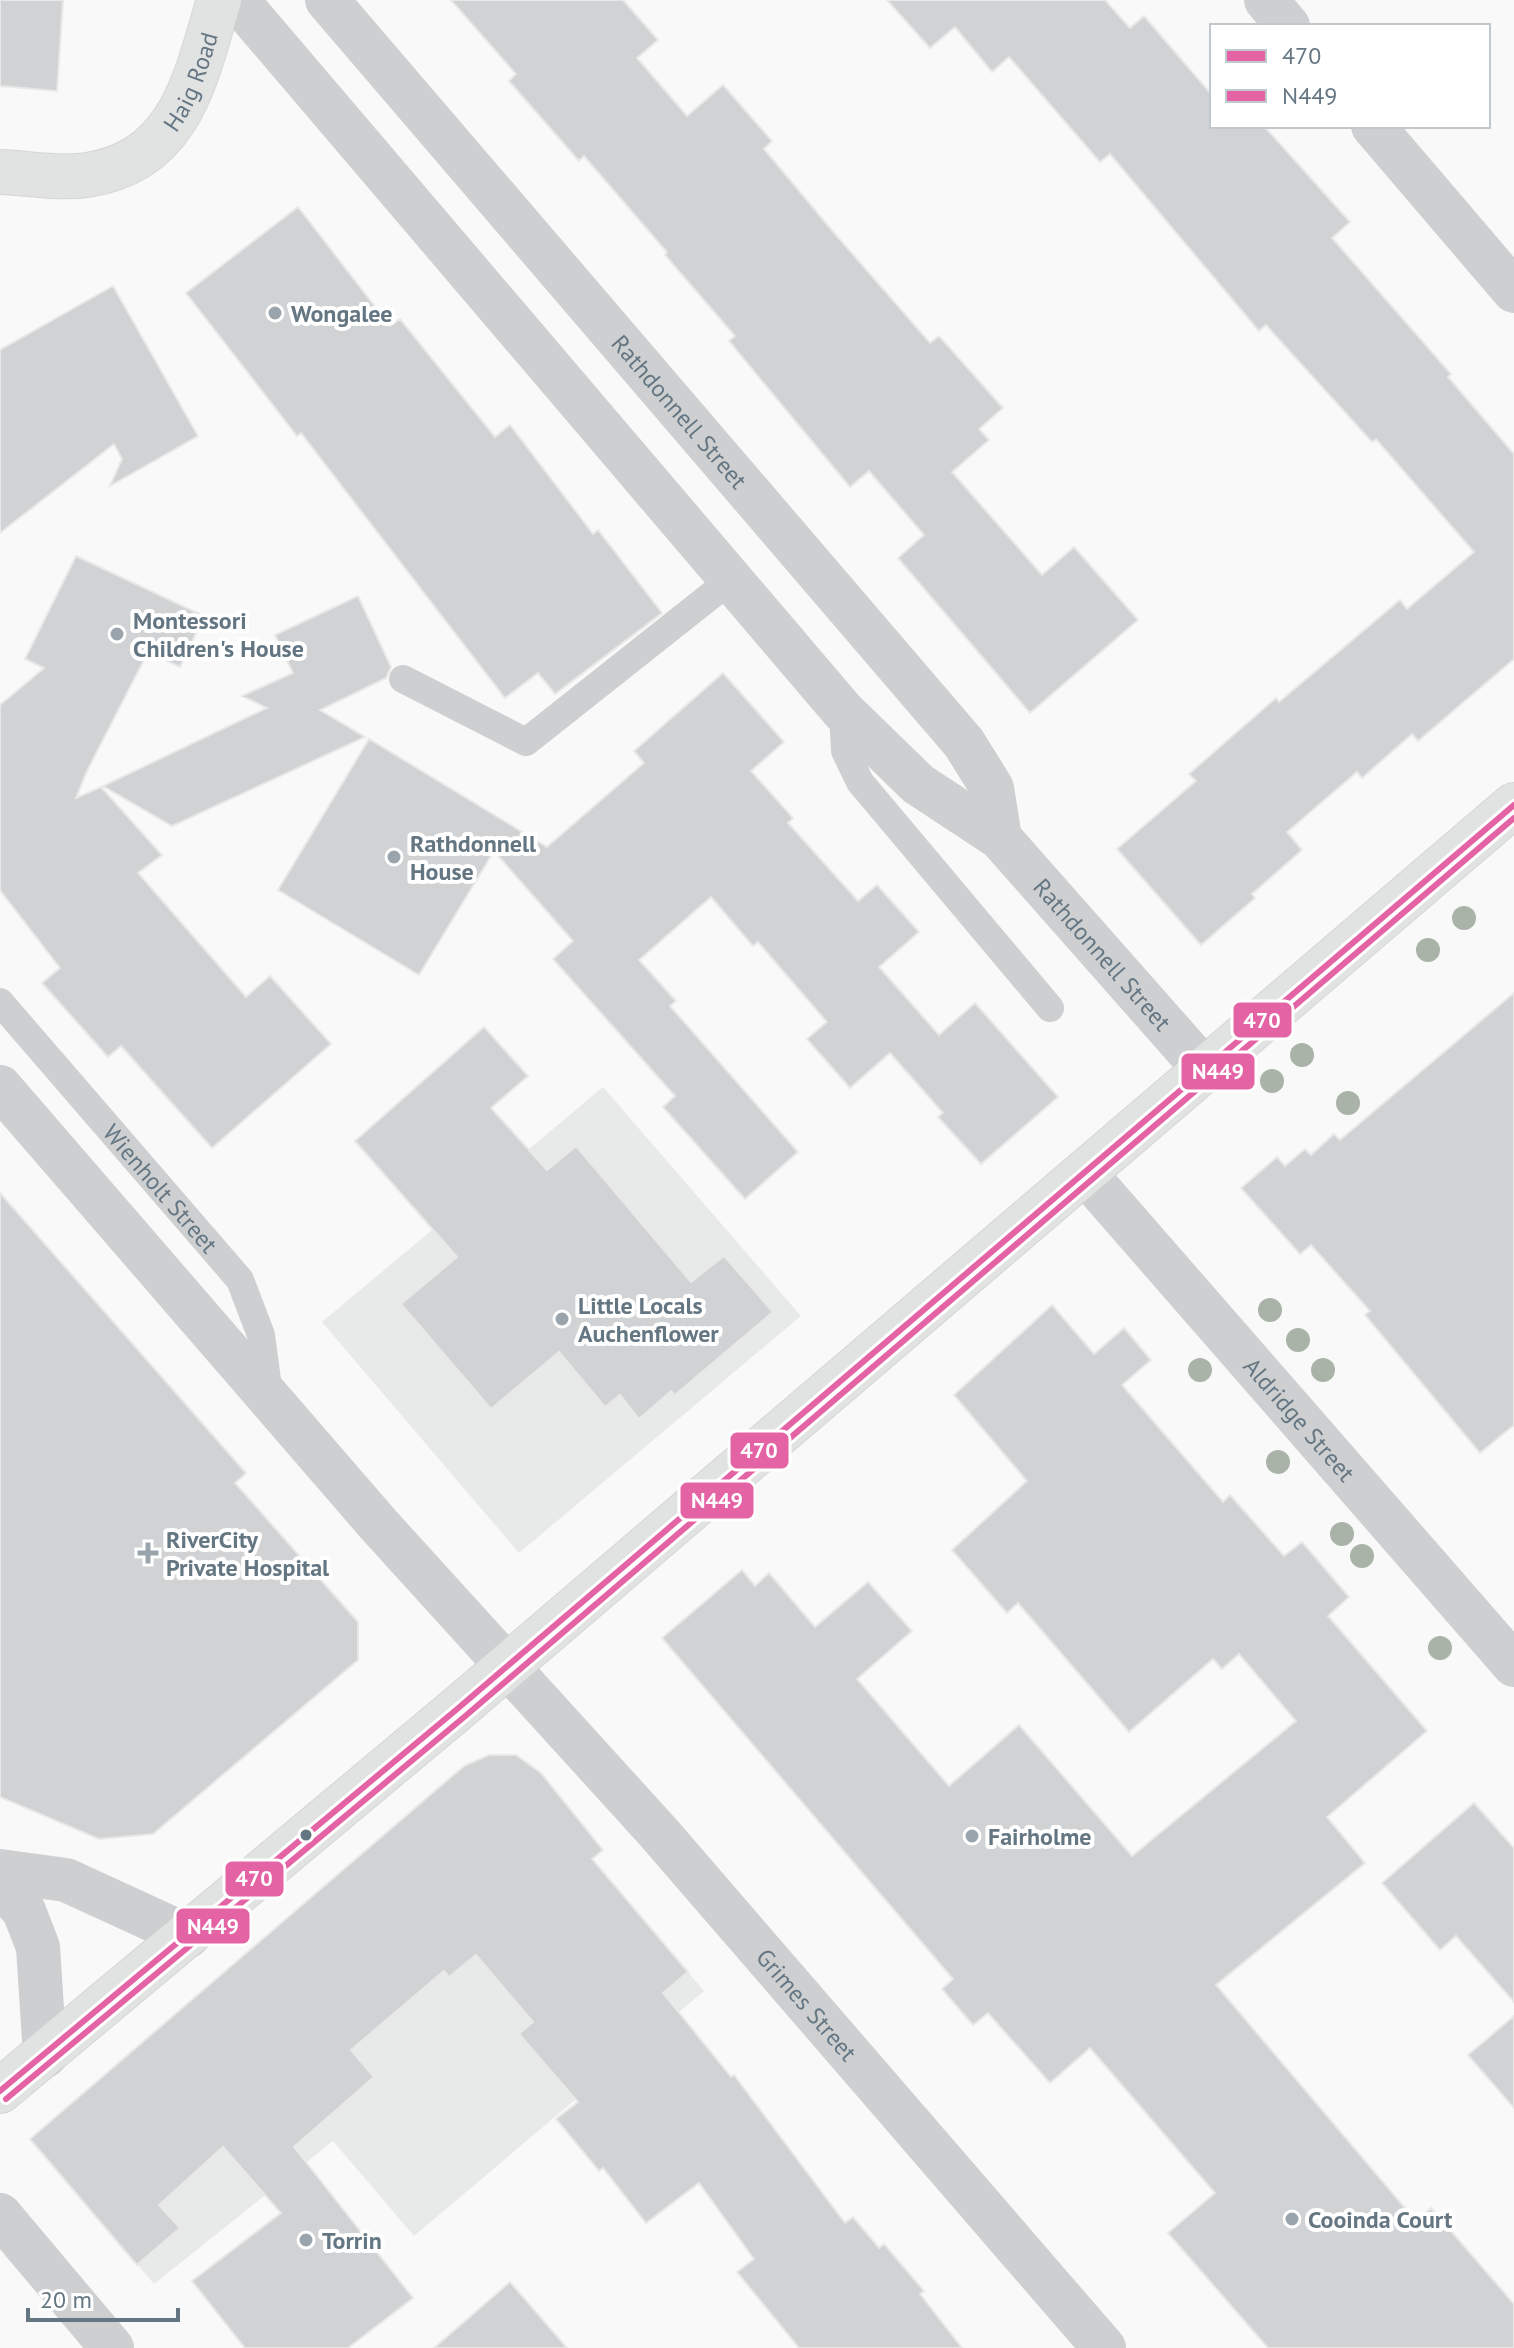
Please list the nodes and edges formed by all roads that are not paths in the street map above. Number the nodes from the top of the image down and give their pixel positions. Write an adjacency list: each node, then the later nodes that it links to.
1 (219, 0): 7 (main road, Haig Road)
2 (237, 0): 9 (street, Rathdonnell Street)
3 (327, 0): 13 (street, Rathdonnell Street)
4 (1266, 0): 5 (street)
5 (1286, 24)
6 (1375, 128): 8 (street)
7 (0, 172)
8 (1514, 291)
9 (733, 578): 10 (lane); 11 (street, Rathdonnell Street)
10 (403, 679)
11 (843, 711): 13 (street, Rathdonnell Street); 15 (lane)
12 (1514, 805): 16 (main road)
13 (1000, 838): 16 (street, Rathdonnell Street)
14 (0, 1002): 19 (lane, Wienholt Street)
15 (1050, 1008)
16 (1204, 1069): 18 (main road)
17 (0, 1087): 19 (street)
18 (1084, 1172): 20 (main road); 21 (street, Aldridge Street)
19 (270, 1399): 20 (street)
20 (508, 1665): 24 (main road); 29 (street, Grimes Street)
21 (1514, 1665)
22 (0, 1871): 24 (street)
23 (0, 1884): 25 (street)
24 (188, 1936): 25 (main road)
25 (45, 2056): 26 (main road)
26 (0, 2091)
27 (0, 2215): 28 (street)
28 (112, 2348)
29 (1104, 2348)

